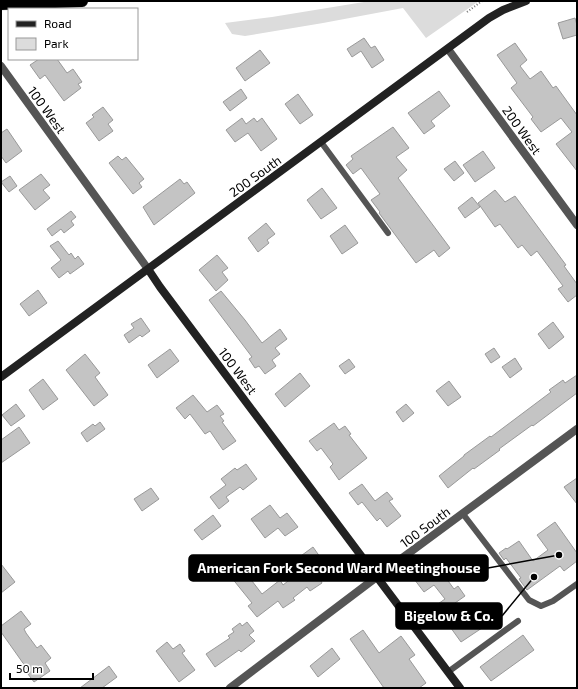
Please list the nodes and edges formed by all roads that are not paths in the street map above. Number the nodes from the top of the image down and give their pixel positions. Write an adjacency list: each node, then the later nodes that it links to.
1 (82, 1): 3 (highway)
2 (526, 1): 4 (street, 200 South)
3 (1, 4)
4 (448, 50): 6 (street, 200 South); 7 (street, 200 West)
5 (1, 66): 9 (street, 100 West)
6 (321, 142): 8 (lane); 9 (street, 200 South)
7 (577, 225)
8 (388, 232)
9 (148, 269): 10 (street, 200 South); 13 (street, 100 West)
10 (1, 377)
11 (577, 429): 12 (street, 100 South)
12 (463, 514): 13 (street, 100 South); 14 (lane)
13 (378, 577): 16 (street, 100 West); 17 (street, 100 South)
14 (577, 584)
15 (518, 621): 16 (lane)
16 (448, 672): 18 (street, 100 West)
17 (230, 688)
18 (460, 688)

